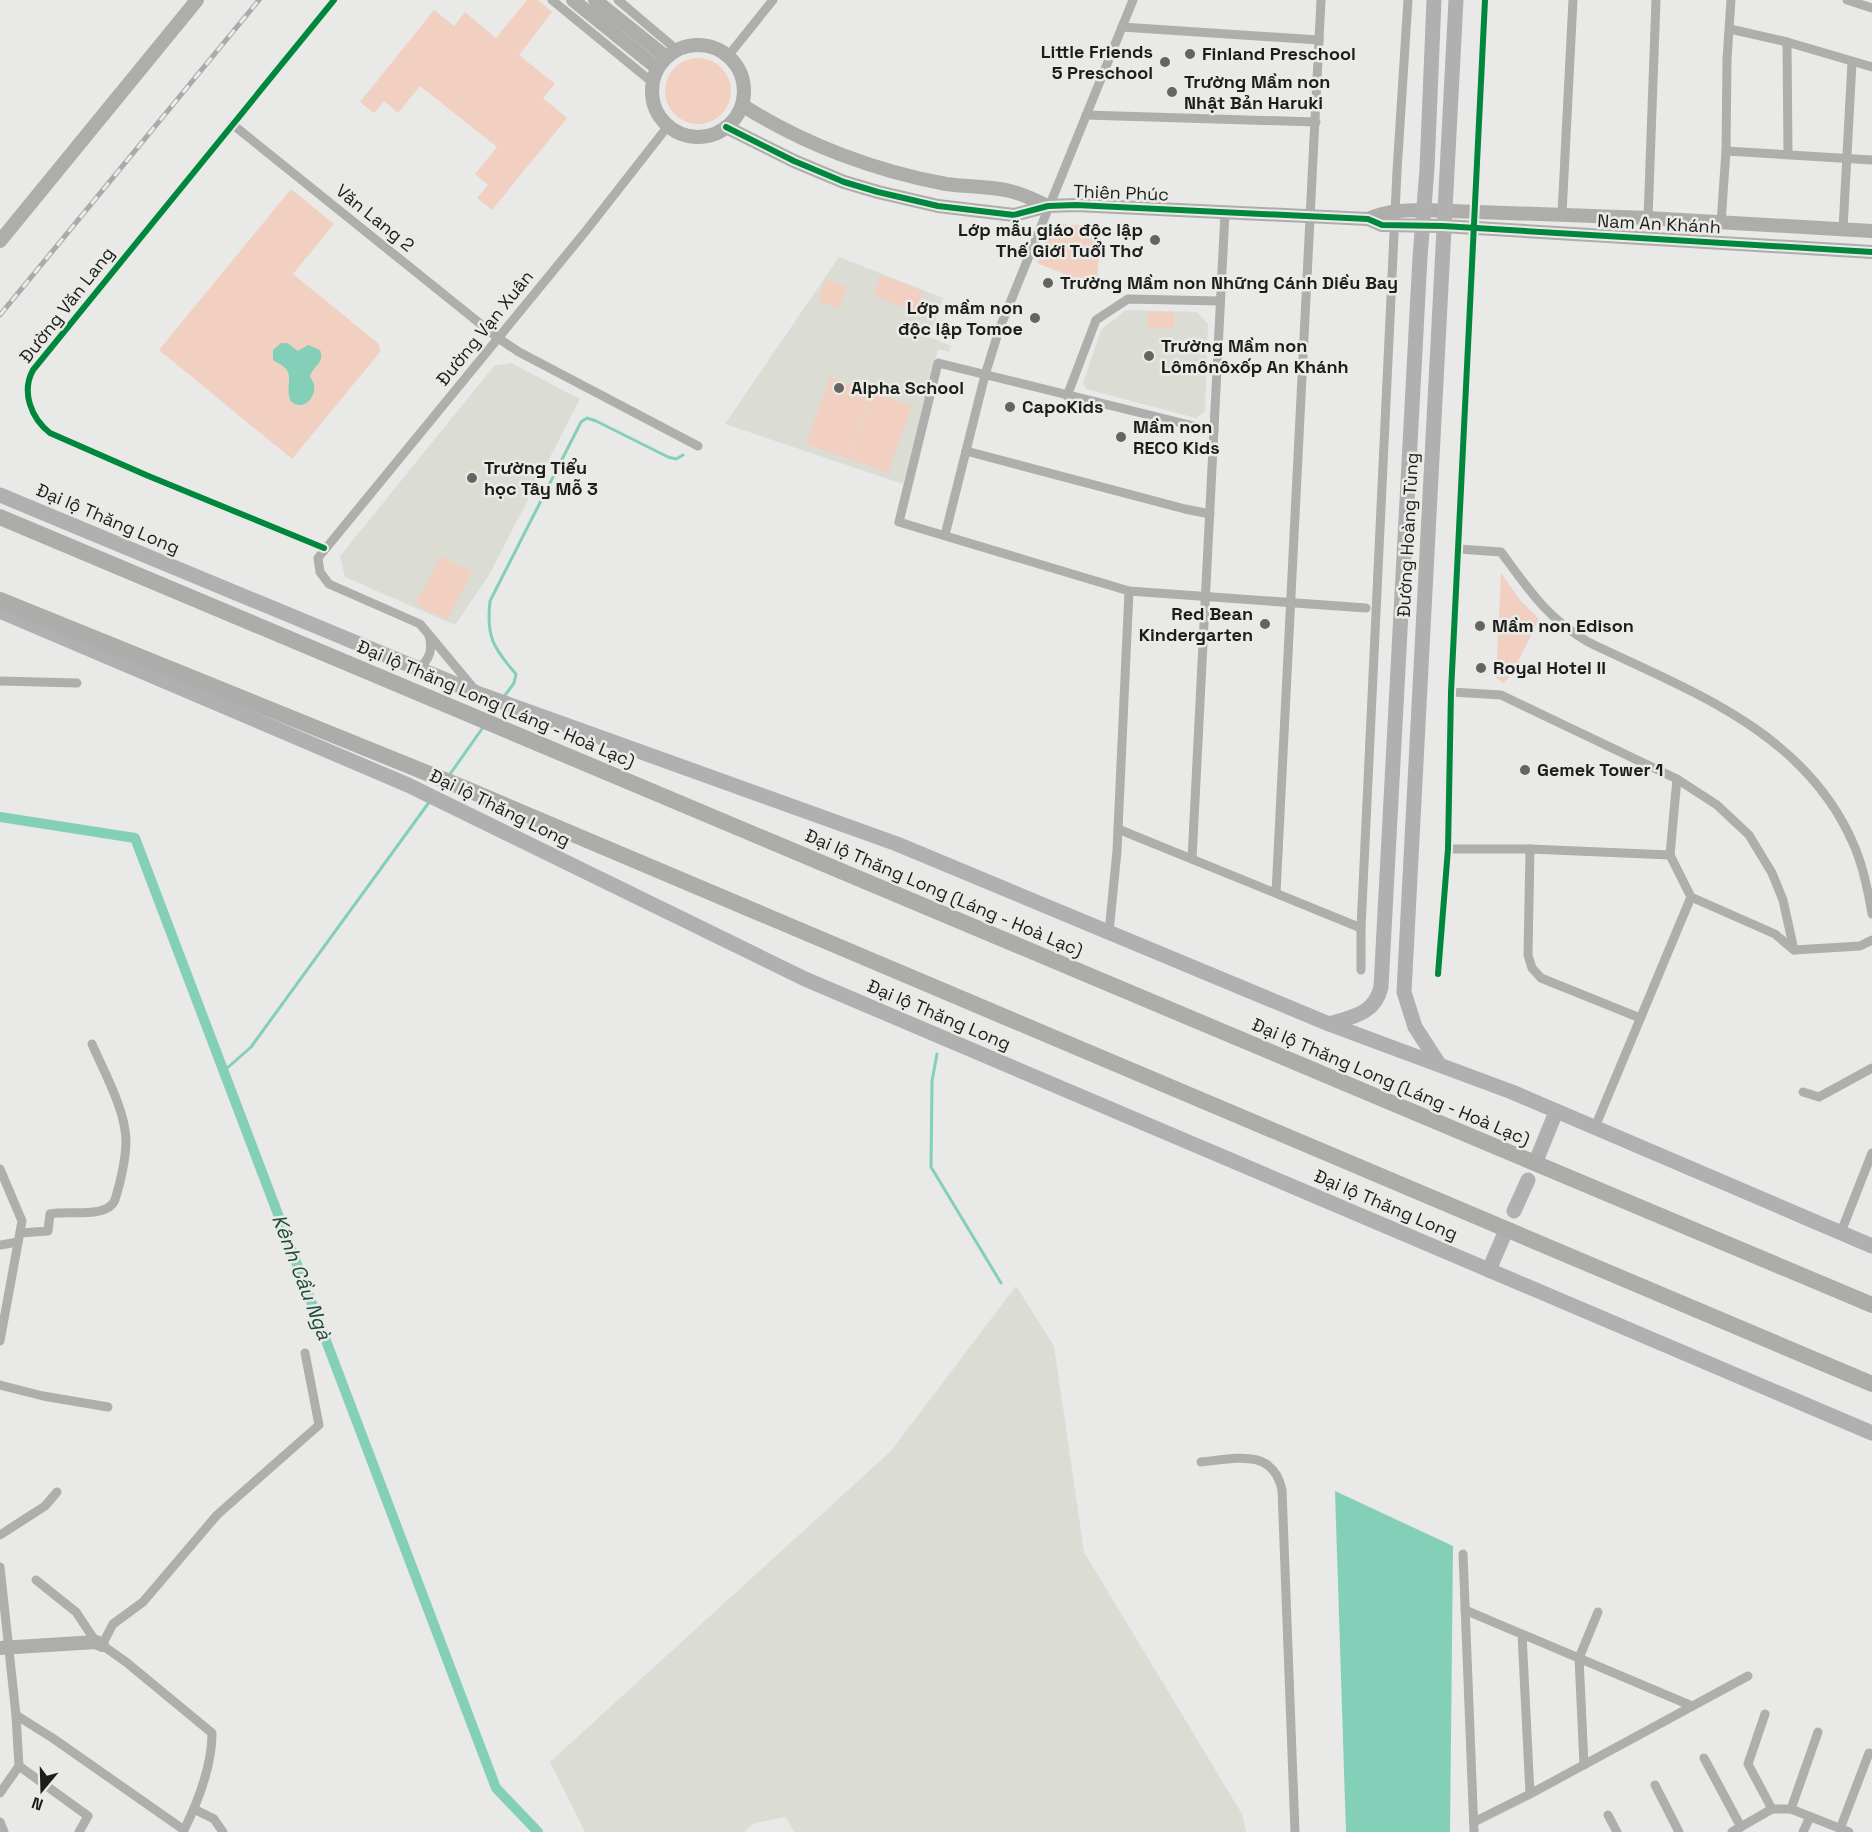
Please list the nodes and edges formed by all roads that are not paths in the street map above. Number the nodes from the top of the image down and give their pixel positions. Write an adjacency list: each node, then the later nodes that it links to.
1 (197, 0): 58 (street)
2 (334, 0): 32 (street, Đường Văn Lang)
3 (552, 0): 28 (street)
4 (573, 0): 21 (street)
5 (595, 0): 21 (street)
6 (618, 0): 25 (street)
7 (773, 0): 24 (street)
8 (1133, 0): 19 (street)
9 (1321, 0): 22 (street)
10 (1408, 0): 40 (street)
11 (1434, 0): 41 (main road, Đường Hoàng Tùng)
12 (1456, 0): 42 (main road, Đường Hoàng Tùng)
13 (1485, 0): 43 (street)
14 (1573, 0): 45 (street)
15 (1656, 0): 48 (street)
16 (1731, 0): 20 (street)
17 (1847, 0): 18 (street)
18 (1872, 8)
19 (1122, 27): 22 (street); 30 (street)
20 (1730, 29): 23 (street); 35 (street)
21 (631, 38): 25 (street)
22 (1319, 40): 31 (street)
23 (1787, 42): 26 (street); 36 (street)
24 (728, 56): 25 (street); 29 (street)
25 (666, 58): 28 (street)
26 (1852, 62): 27 (street); 37 (street)
27 (1872, 68)
28 (652, 82): 33 (street)
29 (742, 105): 34 (street); 39 (street, Thiên Phúc)
30 (1086, 115): 31 (street); 39 (street)
31 (1316, 122): 46 (street)
32 (232, 124): 61 (street, Văn Lang 2); 71 (street, Đường Văn Lang)
33 (668, 126): 34 (street); 61 (street, Đường Vạn Xuân)
34 (726, 127): 39 (street, Thiên Phúc)
35 (1726, 151): 36 (street); 50 (street)
36 (1788, 154): 37 (street)
37 (1849, 158): 38 (street); 55 (street)
38 (1872, 160)
39 (1048, 206): 44 (street, Thiên Phúc); 62 (street)
40 (1396, 210): 41 (street, Thiên Phúc); 49 (street, Thiên Phúc); 51 (street)
41 (1424, 210): 42 (street, Thiên Phúc); 52 (main road, Đường Hoàng Tùng)
42 (1444, 210): 43 (street, Thiên Phúc); 53 (main road, Đường Hoàng Tùng)
43 (1475, 211): 45 (street, Nam An Khánh); 54 (street)
44 (1225, 213): 46 (street, Thiên Phúc); 60 (street)
45 (1562, 214): 47 (street, Nam An Khánh)
46 (1311, 217): 49 (street, Thiên Phúc); 76 (street)
47 (1610, 217): 48 (street, Nam An Khánh); 57 (street)
48 (1648, 218): 50 (street, Nam An Khánh)
49 (1368, 219): 51 (street, Thiên Phúc)
50 (1721, 223): 55 (street, Nam An Khánh)
51 (1395, 225): 52 (street, Thiên Phúc); 94 (street)
52 (1422, 226): 53 (street, Thiên Phúc); 101 (main road, Đường Hoàng Tùng)
53 (1443, 226): 54 (street, Nam An Khánh); 103 (main road, Đường Hoàng Tùng)
54 (1474, 228): 57 (street, Nam An Khánh); 72 (street)
55 (1844, 229): 56 (street, Nam An Khánh)
56 (1872, 231)
57 (1609, 236): 59 (street, Nam An Khánh)
58 (0, 241)
59 (1872, 252)
60 (1221, 302): 63 (street); 64 (street)
61 (498, 338): 65 (street, Văn Lang 2); 71 (street, Đường Vạn Xuân)
62 (985, 375): 63 (street); 66 (street); 70 (street)
63 (1067, 396): 64 (street)
64 (1214, 431): 68 (street)
65 (698, 446)
66 (966, 451): 68 (street); 70 (street)
67 (0, 495): 80 (main road, Đại lộ Thăng Long)
68 (1210, 514): 74 (street)
69 (0, 517): 119 (highway, Đại lộ Thăng Long (Láng - Hoà Lạc))
70 (945, 535): 73 (street)
71 (324, 548): 79 (street)
72 (1459, 549): 83 (street); 93 (street)
73 (1129, 591): 74 (street); 86 (street)
74 (1205, 596): 76 (street); 90 (street)
75 (0, 600): 122 (highway)
76 (1292, 602): 77 (street); 91 (street)
77 (1366, 608)
78 (0, 611): 118 (main road, Đại lộ Thăng Long)
79 (428, 632): 80 (street); 84 (street)
80 (418, 669): 84 (main road, Đại lộ Thăng Long)
81 (0, 681): 82 (street)
82 (77, 683)
83 (1452, 692): 85 (street); 87 (street)
84 (479, 694): 95 (main road, Đại lộ Thăng Long)
85 (1677, 779): 89 (street); 97 (street)
86 (1118, 829): 90 (street); 95 (street)
87 (1448, 849): 88 (street); 99 (street)
88 (1530, 849): 89 (street); 100 (street)
89 (1670, 855): 92 (street)
90 (1192, 859): 91 (street)
91 (1276, 894): 94 (street)
92 (1691, 897): 97 (street); 100 (street)
93 (1872, 914)
94 (1361, 928): 98 (street)
95 (1109, 932): 101 (main road, Đại lộ Thăng Long)
96 (1872, 940): 97 (street)
97 (1794, 950)
98 (1361, 970)
99 (1438, 974)
100 (1640, 1018): 107 (street)
101 (1329, 1024): 103 (main road, Đại lộ Thăng Long)
102 (92, 1044): 115 (street)
103 (1439, 1064): 106 (main road, Đại lộ Thăng Long)
104 (1872, 1068): 105 (street)
105 (1803, 1092)
106 (1556, 1112): 107 (main road, Đại lộ Thăng Long); 109 (main road)
107 (1595, 1127): 113 (main road, Đại lộ Thăng Long)
108 (1872, 1153): 113 (street)
109 (1536, 1161)
110 (0, 1169): 115 (street)
111 (1527, 1180): 112 (main road)
112 (1514, 1211)
113 (1840, 1232): 117 (main road, Đại lộ Thăng Long)
114 (1504, 1235): 118 (main road)
115 (19, 1238): 116 (street); 120 (street)
116 (0, 1245)
117 (1872, 1245)
118 (1489, 1270): 125 (main road, Đại lộ Thăng Long)
119 (1872, 1305)
120 (0, 1339)
121 (305, 1353): 135 (street)
122 (1872, 1384)
123 (0, 1385): 124 (street)
124 (108, 1407)
125 (1872, 1433)
126 (1201, 1462): 165 (street)
127 (57, 1492): 128 (street)
128 (0, 1535)
129 (1462, 1554): 132 (street)
130 (0, 1567): 136 (street)
131 (36, 1580): 135 (street)
132 (1465, 1610): 134 (street); 158 (street)
133 (1598, 1612): 137 (street)
134 (1522, 1634): 137 (street); 151 (street)
135 (99, 1644): 136 (street); 152 (street)
136 (5, 1648): 139 (street)
137 (1579, 1658): 141 (street); 147 (street)
138 (1748, 1676): 141 (street)
139 (11, 1681): 140 (street); 143 (street)
140 (0, 1684)
141 (1692, 1706): 147 (street)
142 (1765, 1714): 153 (street)
143 (16, 1715): 148 (street); 161 (street)
144 (1818, 1732): 154 (street)
145 (1869, 1753): 160 (street)
146 (1704, 1758): 159 (street)
147 (1584, 1765): 151 (street)
148 (19, 1766): 150 (street); 163 (street)
149 (1655, 1785): 167 (street)
150 (0, 1793)
151 (1530, 1794): 158 (street)
152 (194, 1809): 161 (street); 164 (street)
153 (1772, 1809): 154 (street); 159 (street)
154 (1791, 1809): 156 (street)
155 (1608, 1815): 166 (street)
156 (1810, 1817): 160 (street); 168 (street)
157 (0, 1822): 162 (street)
158 (1474, 1827)
159 (1736, 1829)
160 (1845, 1830)
161 (183, 1831)
162 (4, 1832)
163 (79, 1832)
164 (223, 1832)
165 (1295, 1832)
166 (1617, 1832)
167 (1679, 1832)
168 (1803, 1832)

